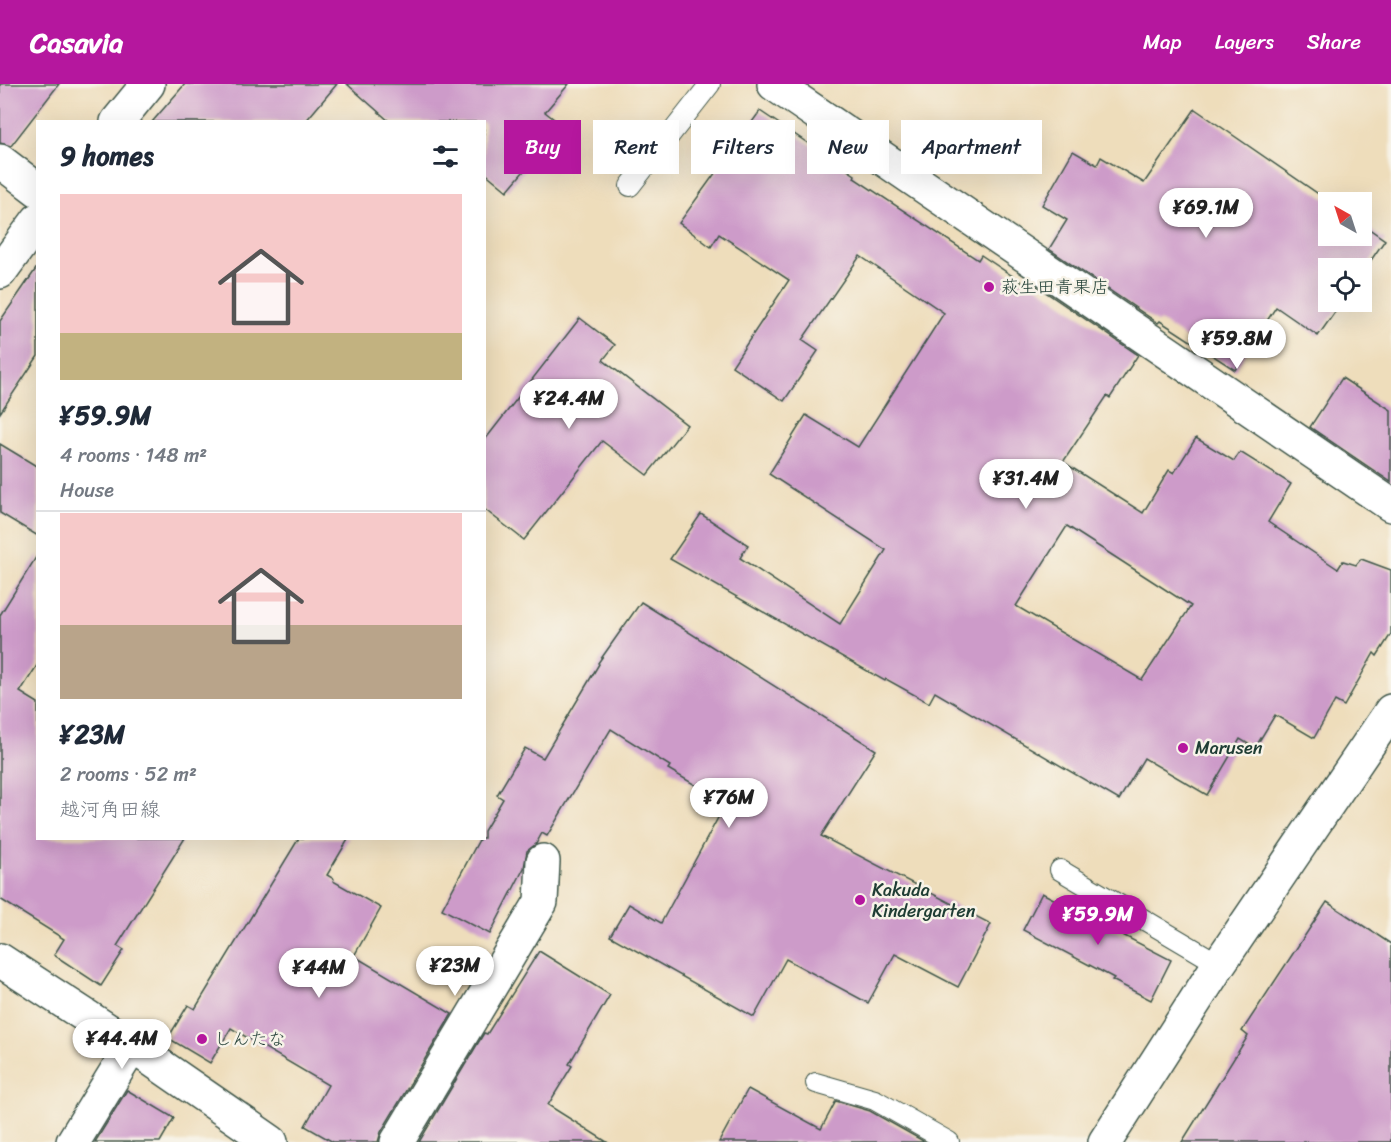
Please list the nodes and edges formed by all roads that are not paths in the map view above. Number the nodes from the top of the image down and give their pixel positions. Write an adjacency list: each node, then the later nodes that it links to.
1 (148, 84): 4 (street)
2 (710, 84): 6 (lane)
3 (782, 86): 10 (street)
4 (119, 120)
5 (0, 161): 7 (street)
6 (630, 186)
7 (36, 188)
8 (36, 223): 9 (street)
9 (0, 272)
10 (1391, 506)
11 (1391, 711): 15 (street)
12 (543, 861): 20 (street)
13 (1060, 870): 15 (lane)
14 (0, 960): 16 (street)
15 (1219, 964): 22 (street)
16 (132, 1046): 18 (street); 19 (street)
17 (816, 1083): 21 (lane)
18 (73, 1142)
19 (271, 1142)
20 (397, 1142)
21 (949, 1142)
22 (1106, 1142)

